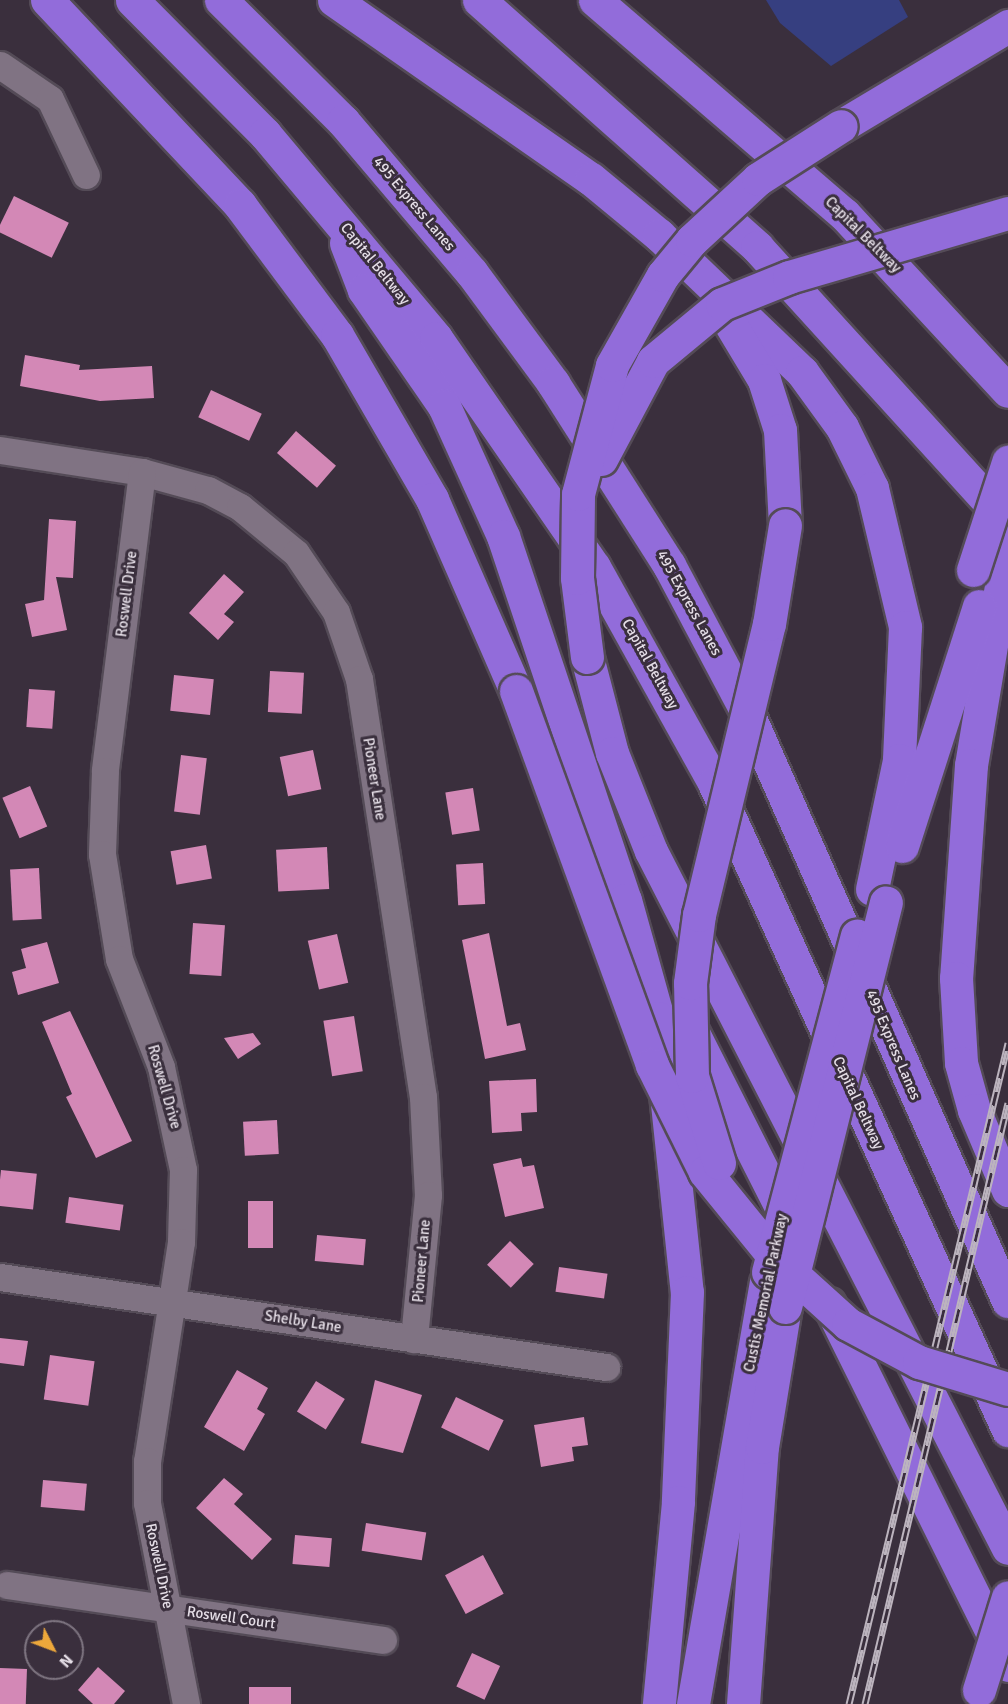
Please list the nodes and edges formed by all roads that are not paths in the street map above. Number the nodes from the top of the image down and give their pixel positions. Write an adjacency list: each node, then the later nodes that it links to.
1 (47, 0): 25 (highway, bridge)
2 (132, 0): 11 (highway, Capital Beltway)
3 (221, 0): 26 (highway, 495 Express Lanes)
4 (334, 0): 12 (highway)
5 (479, 0): 17 (highway)
6 (595, 0): 13 (highway, Capital Beltway)
7 (1008, 26): 19 (highway, bridge)
8 (0, 65): 9 (street)
9 (86, 176)
10 (1008, 213): 19 (highway, bridge)
11 (334, 214): 21 (highway); 31 (highway, Capital Beltway)
12 (659, 235): 22 (highway); 25 (highway, bridge)
13 (1008, 391)
14 (0, 450): 16 (street, Pioneer Lane)
15 (1008, 462): 20 (highway, bridge)
16 (142, 472): 27 (street, Roswell Drive); 28 (street, Pioneer Lane)
17 (1008, 523)
18 (1008, 543): 20 (highway)
19 (577, 578): 33 (highway, bridge)
20 (985, 585): 22 (highway); 23 (highway)
21 (610, 855): 39 (highway); 42 (highway)
22 (879, 895): 25 (highway, Custis Memorial Parkway, bridge)
23 (1008, 1190)
24 (0, 1277): 27 (street, Shelby Lane)
25 (775, 1282): 30 (highway, bridge); 32 (highway); 43 (highway, Custis Memorial Parkway)
26 (1008, 1301)
27 (172, 1303): 28 (street, Shelby Lane); 36 (street, Roswell Drive)
28 (414, 1339): 29 (street, Shelby Lane)
29 (606, 1367)
30 (1008, 1389)
31 (1008, 1430)
32 (762, 1447): 44 (highway); 45 (highway)
33 (1008, 1548)
34 (7, 1585): 36 (street, Roswell Court)
35 (1008, 1597): 40 (highway, bridge)
36 (168, 1609): 37 (street, Roswell Court); 41 (street, Roswell Drive)
37 (383, 1640)
38 (1008, 1641): 40 (highway)
39 (1008, 1665)
40 (982, 1699)
41 (186, 1704)
42 (659, 1704)
43 (693, 1704)
44 (709, 1704)
45 (743, 1704)

